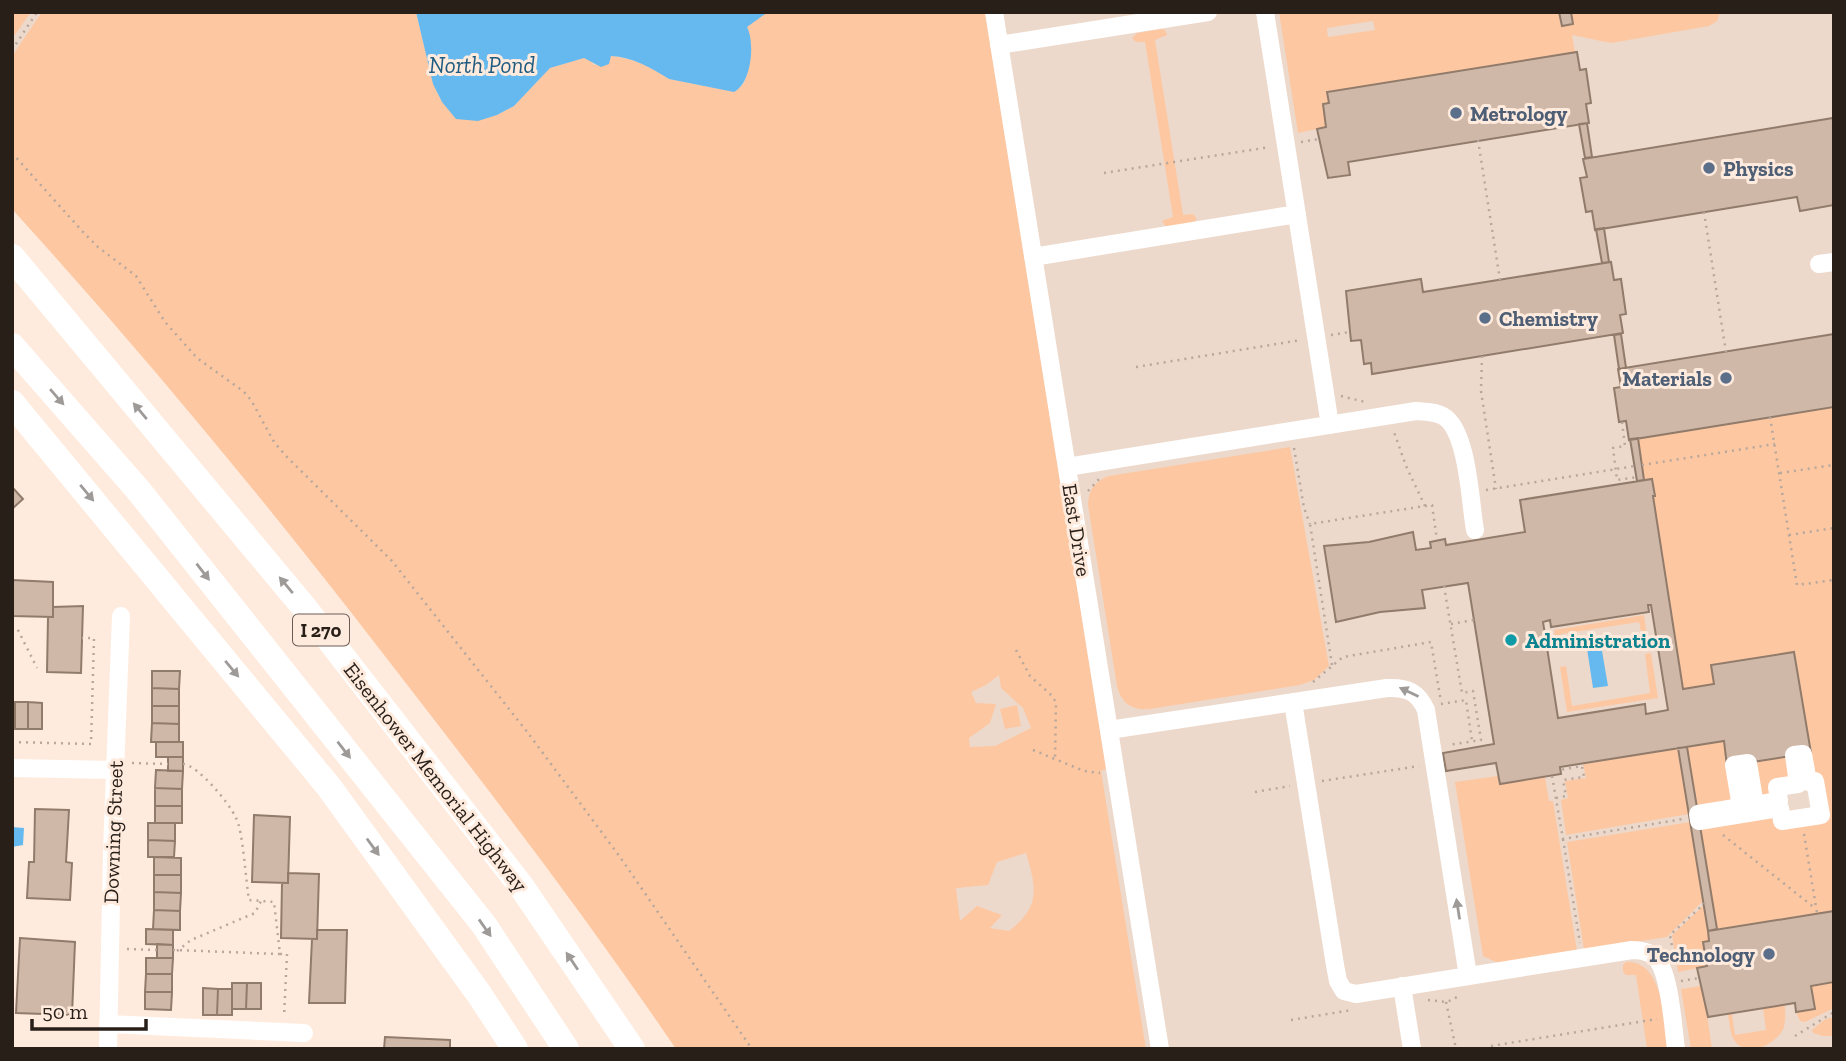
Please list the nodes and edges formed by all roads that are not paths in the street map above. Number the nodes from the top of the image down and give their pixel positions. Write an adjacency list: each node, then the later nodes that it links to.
1 (994, 12): 4 (street, East Drive)
2 (1208, 12): 4 (street)
3 (1265, 12): 5 (street)
4 (999, 45): 7 (street, East Drive)
5 (1297, 214): 7 (street); 10 (street)
6 (12, 257): 26 (highway, Eisenhower Memorial Highway / I 270, one-way to 6)
7 (1034, 257): 11 (street, East Drive)
8 (12, 346): 25 (highway, I 270, one-way to 25)
9 (12, 403): 24 (highway, one-way to 24)
10 (1330, 425): 11 (street); 12 (street)
11 (1067, 467): 15 (street, East Drive)
12 (1475, 530)
13 (121, 616): 16 (street, Downing Street)
14 (1293, 702): 15 (street); 19 (street, one-way to 14); 20 (street)
15 (1109, 730): 27 (street, East Drive)
16 (115, 766): 17 (street); 21 (street, Downing Street)
17 (12, 768)
18 (1697, 819): 18 (street)
19 (1467, 983): 20 (street); 29 (street)
20 (1402, 986): 28 (street)
21 (108, 1024): 22 (street); 23 (street, Downing Street)
22 (304, 1033)
23 (108, 1049)
24 (515, 1049)
25 (566, 1049)
26 (632, 1049)
27 (1160, 1049)
28 (1412, 1049)
29 (1676, 1049)

